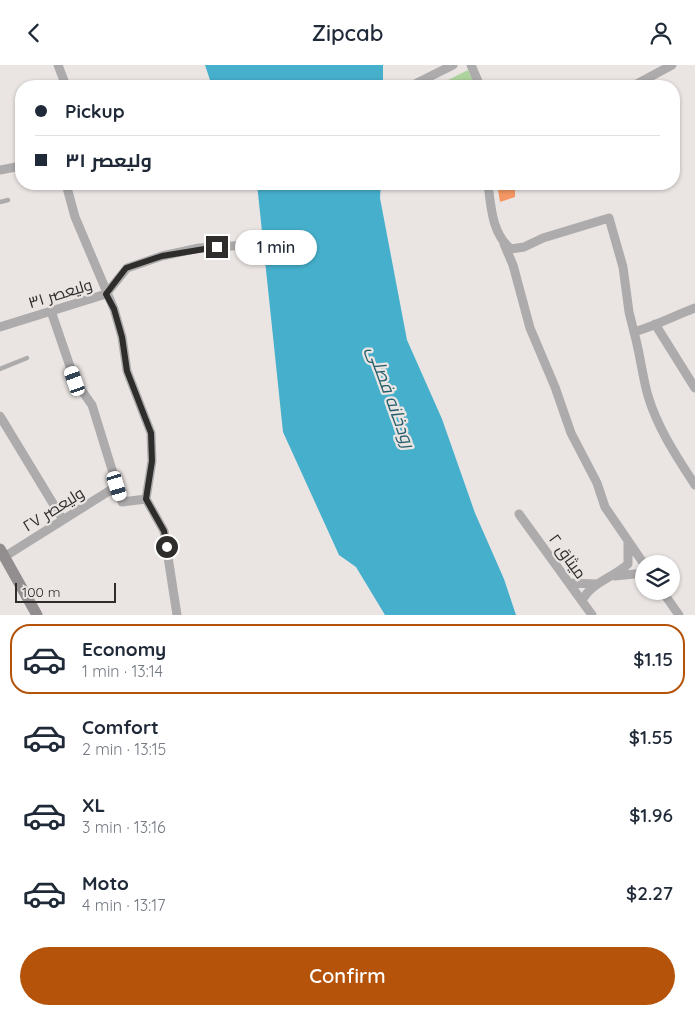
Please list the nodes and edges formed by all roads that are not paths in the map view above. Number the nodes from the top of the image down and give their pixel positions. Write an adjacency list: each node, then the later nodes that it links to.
1 (58, 65): 5 (street)
2 (453, 65): 6 (street)
3 (672, 65): 8 (street)
4 (473, 67): 7 (street)
5 (64, 80)
6 (423, 80)
7 (478, 80)
8 (643, 80)
9 (15, 167): 10 (street)
10 (0, 170)
11 (68, 190): 17 (street)
12 (489, 190): 16 (street)
13 (8, 201): 14 (lane)
14 (0, 202)
15 (264, 244): 17 (street, ولیعصر ۳۱)
16 (504, 244): 22 (street); 32 (street)
17 (106, 294): 19 (street, ولیعصر ۳۱); 29 (street)
18 (695, 308): 20 (street)
19 (51, 311): 21 (street, ولیعصر ۳۱); 28 (street)
20 (655, 324): 22 (street); 25 (street)
21 (0, 327)
22 (634, 332): 27 (street)
23 (27, 358): 24 (lane)
24 (0, 369)
25 (695, 389)
26 (0, 416): 31 (street)
27 (695, 485)
28 (117, 486): 29 (street); 31 (street, ولیعصر ۲۷)
29 (146, 499): 42 (street)
30 (519, 514): 37 (street, میثاق ۲)
31 (63, 520): 33 (street, ولیعصر ۲۷)
32 (628, 541): 34 (street); 36 (street)
33 (2, 553): 41 (main road)
34 (638, 555)
35 (635, 573): 36 (street)
36 (613, 577): 38 (street)
37 (569, 583): 38 (street); 40 (street, میثاق ۲)
38 (600, 583): 40 (street)
39 (668, 600): 44 (street)
40 (582, 601): 43 (street, میثاق ۲)
41 (37, 615)
42 (178, 615)
43 (592, 615)
44 (679, 615)

